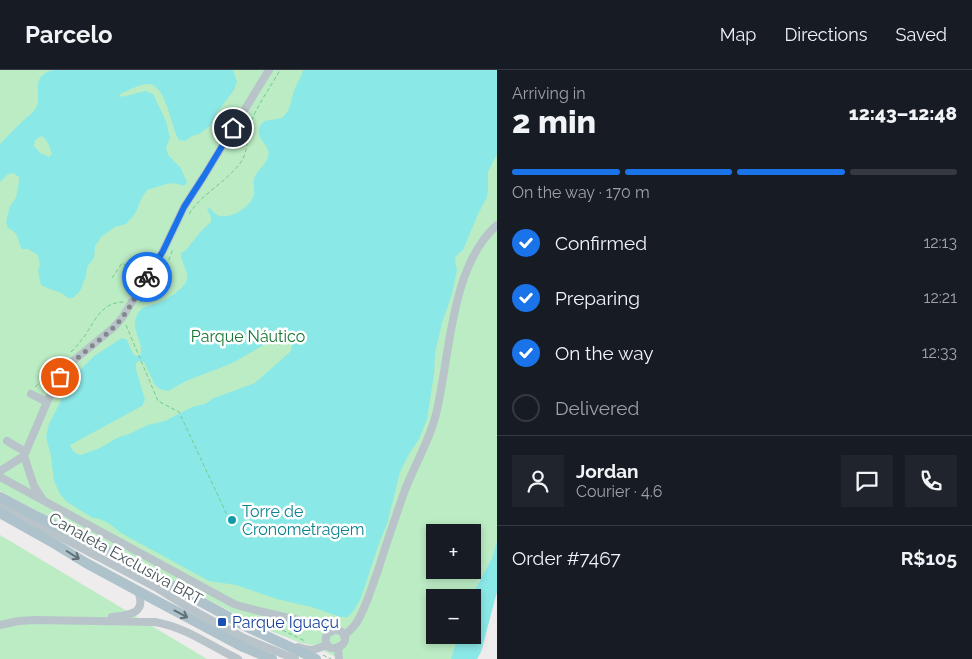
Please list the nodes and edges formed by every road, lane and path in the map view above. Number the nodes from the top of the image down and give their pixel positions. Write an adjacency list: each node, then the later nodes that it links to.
1 (269, 70): 7 (lane)
2 (280, 70): 3 (path)
3 (186, 219)
4 (497, 225): 27 (lane)
5 (173, 248): 8 (path)
6 (112, 278): 7 (path)
7 (146, 278): 8 (lane)
8 (132, 302): 9 (lane); 10 (path)
9 (122, 318): 13 (lane); 22 (path)
10 (71, 353)
11 (65, 359): 12 (path)
12 (33, 391): 13 (lane)
13 (47, 402): 15 (lane)
14 (7, 441): 15 (lane)
15 (25, 454): 16 (lane); 19 (lane)
16 (0, 471)
17 (0, 478): 19 (lane)
18 (0, 496): 28 (main road)
19 (45, 502): 26 (lane)
20 (0, 505): 34 (lane, Canaleta Exclusiva BRT)
21 (0, 513): 23 (main road, one-way to 23)
22 (228, 517)
23 (138, 592): 24 (lane); 33 (main road, one-way to 33)
24 (82, 620): 25 (lane); 32 (lane)
25 (0, 625)
26 (334, 630): 27 (lane); 29 (lane)
27 (344, 636): 30 (lane)
28 (277, 641): 29 (lane); 31 (main road)
29 (327, 644): 30 (lane)
30 (338, 648): 36 (lane)
31 (317, 656): 35 (path)
32 (238, 659)
33 (272, 659)
34 (295, 659)
35 (331, 659)
36 (339, 659)

